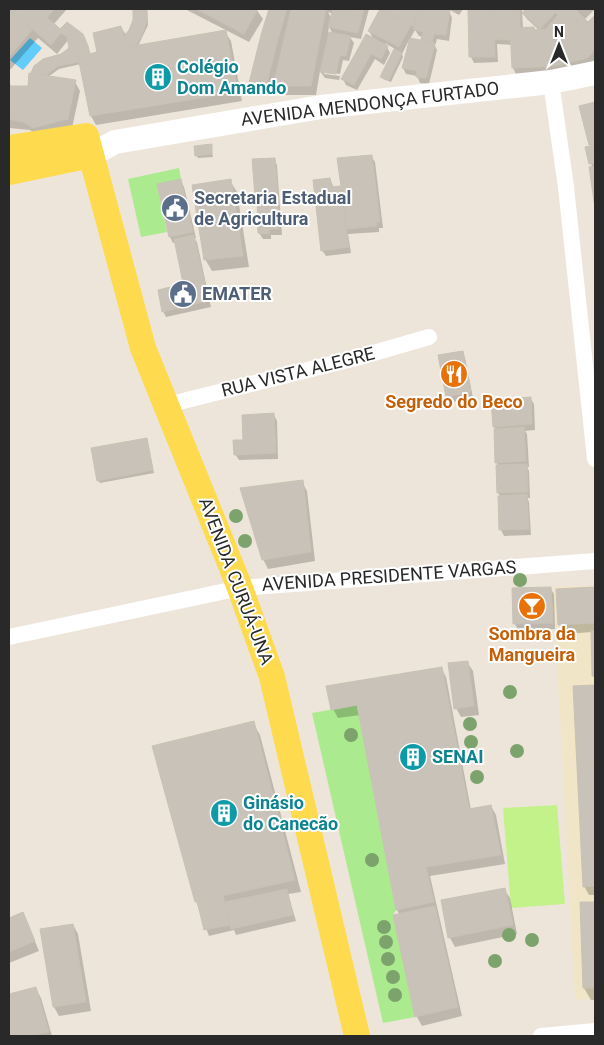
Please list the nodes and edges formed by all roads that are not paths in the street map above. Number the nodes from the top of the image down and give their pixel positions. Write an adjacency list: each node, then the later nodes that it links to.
1 (592, 70): 2 (main road, AVENIDA MENDONÇA FURTADO)
2 (552, 82): 3 (main road, AVENIDA MENDONÇA FURTADO); 8 (street)
3 (88, 145): 4 (main road, AVENIDA MENDONÇA FURTADO); 5 (main road, AVENIDA MENDONÇA FURTADO); 7 (main road, AVENIDA CURUÁ-UNA)
4 (9, 148)
5 (9, 172)
6 (430, 337): 7 (street, RUA VISTA ALEGRE)
7 (167, 405): 10 (main road, AVENIDA CURUÁ-UNA)
8 (595, 460)
9 (595, 561): 10 (street, AVENIDA PRESIDENTE VARGAS)
10 (240, 588): 11 (street, AVENIDA PRESIDENTE VARGAS); 13 (main road, AVENIDA CURUÁ-UNA)
11 (9, 637)
12 (595, 1031): 14 (street)
13 (357, 1036)
14 (540, 1036)

